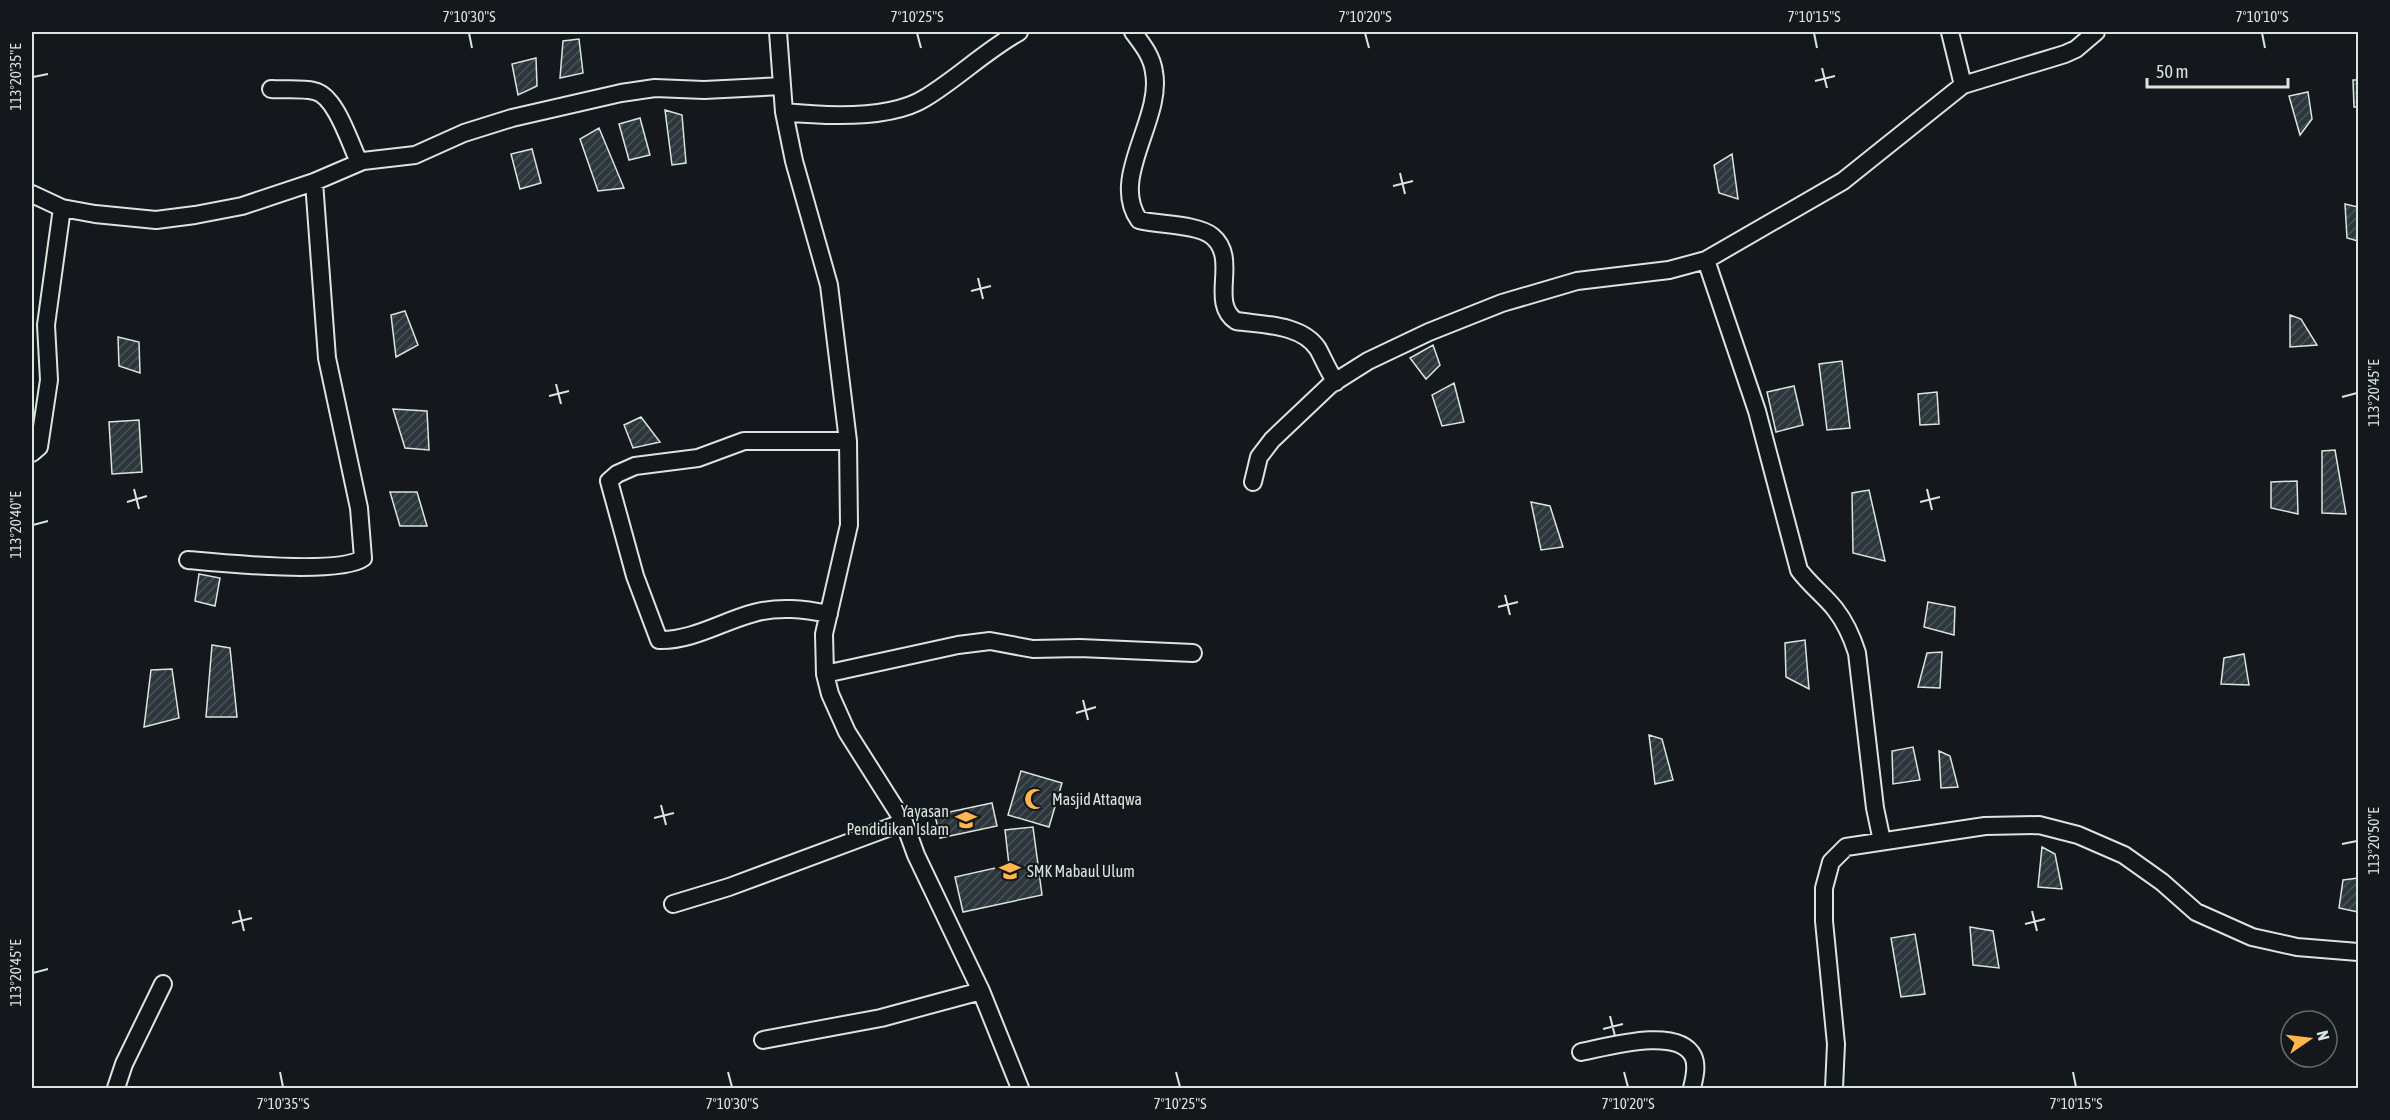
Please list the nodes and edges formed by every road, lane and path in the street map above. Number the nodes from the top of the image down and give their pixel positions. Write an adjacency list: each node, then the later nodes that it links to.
1 (778, 32): 7 (street)
2 (1019, 32): 9 (street)
3 (1133, 32): 15 (street)
4 (1950, 32): 6 (street)
5 (2096, 32): 6 (street)
6 (1963, 85): 14 (street)
7 (782, 86): 9 (street); 10 (street)
8 (271, 89): 10 (street)
9 (784, 112): 16 (street)
10 (359, 162): 11 (street)
11 (314, 182): 13 (street); 19 (street)
12 (32, 195): 13 (street)
13 (62, 208): 17 (street)
14 (1706, 260): 15 (street); 24 (street)
15 (1336, 382): 18 (street)
16 (848, 441): 20 (street); 20 (street)
17 (32, 453)
18 (1253, 482)
19 (188, 560)
20 (829, 614): 22 (street)
21 (1193, 652): 22 (street)
22 (825, 674): 23 (street)
23 (904, 822): 25 (street); 28 (street)
24 (1882, 840): 26 (street); 34 (street)
25 (673, 904)
26 (2358, 952)
27 (163, 984): 31 (street)
28 (981, 991): 29 (street); 32 (street)
29 (763, 1041)
30 (1581, 1052): 33 (street)
31 (116, 1089)
32 (1020, 1089)
33 (1692, 1089)
34 (1834, 1089)

